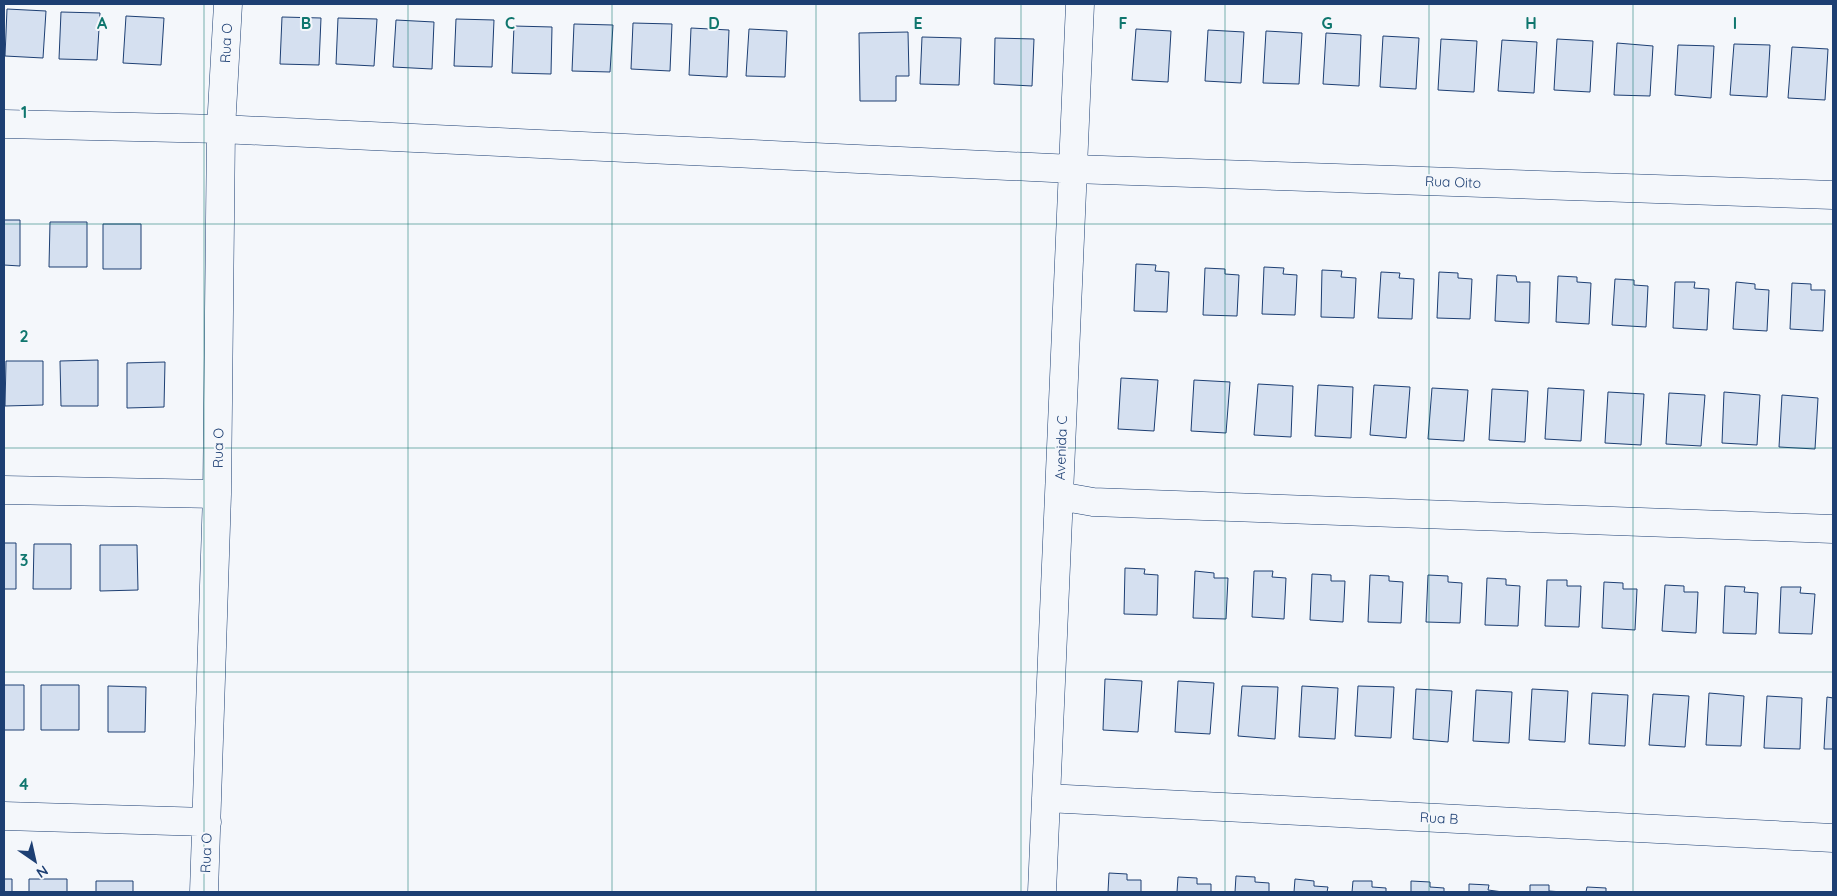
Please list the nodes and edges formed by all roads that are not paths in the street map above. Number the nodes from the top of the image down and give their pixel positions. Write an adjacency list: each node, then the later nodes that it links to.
1 (228, 4): 4 (street, Rua O)
2 (1080, 4): 5 (street, Avenida C)
3 (4, 124): 4 (street, Rua Oito)
4 (221, 129): 5 (street, Rua Oito); 8 (street, Rua O)
5 (1073, 169): 6 (street, Rua Oito); 9 (street, Avenida C)
6 (1833, 195)
7 (4, 490): 8 (street)
8 (217, 494): 13 (street, Rua O)
9 (1059, 496): 10 (street); 11 (street, Avenida C)
10 (1833, 529)
11 (1046, 798): 14 (street, Rua B); 16 (street, Avenida C)
12 (4, 816): 13 (street)
13 (207, 822): 15 (street, Rua O)
14 (1833, 838)
15 (204, 892)
16 (1042, 892)

